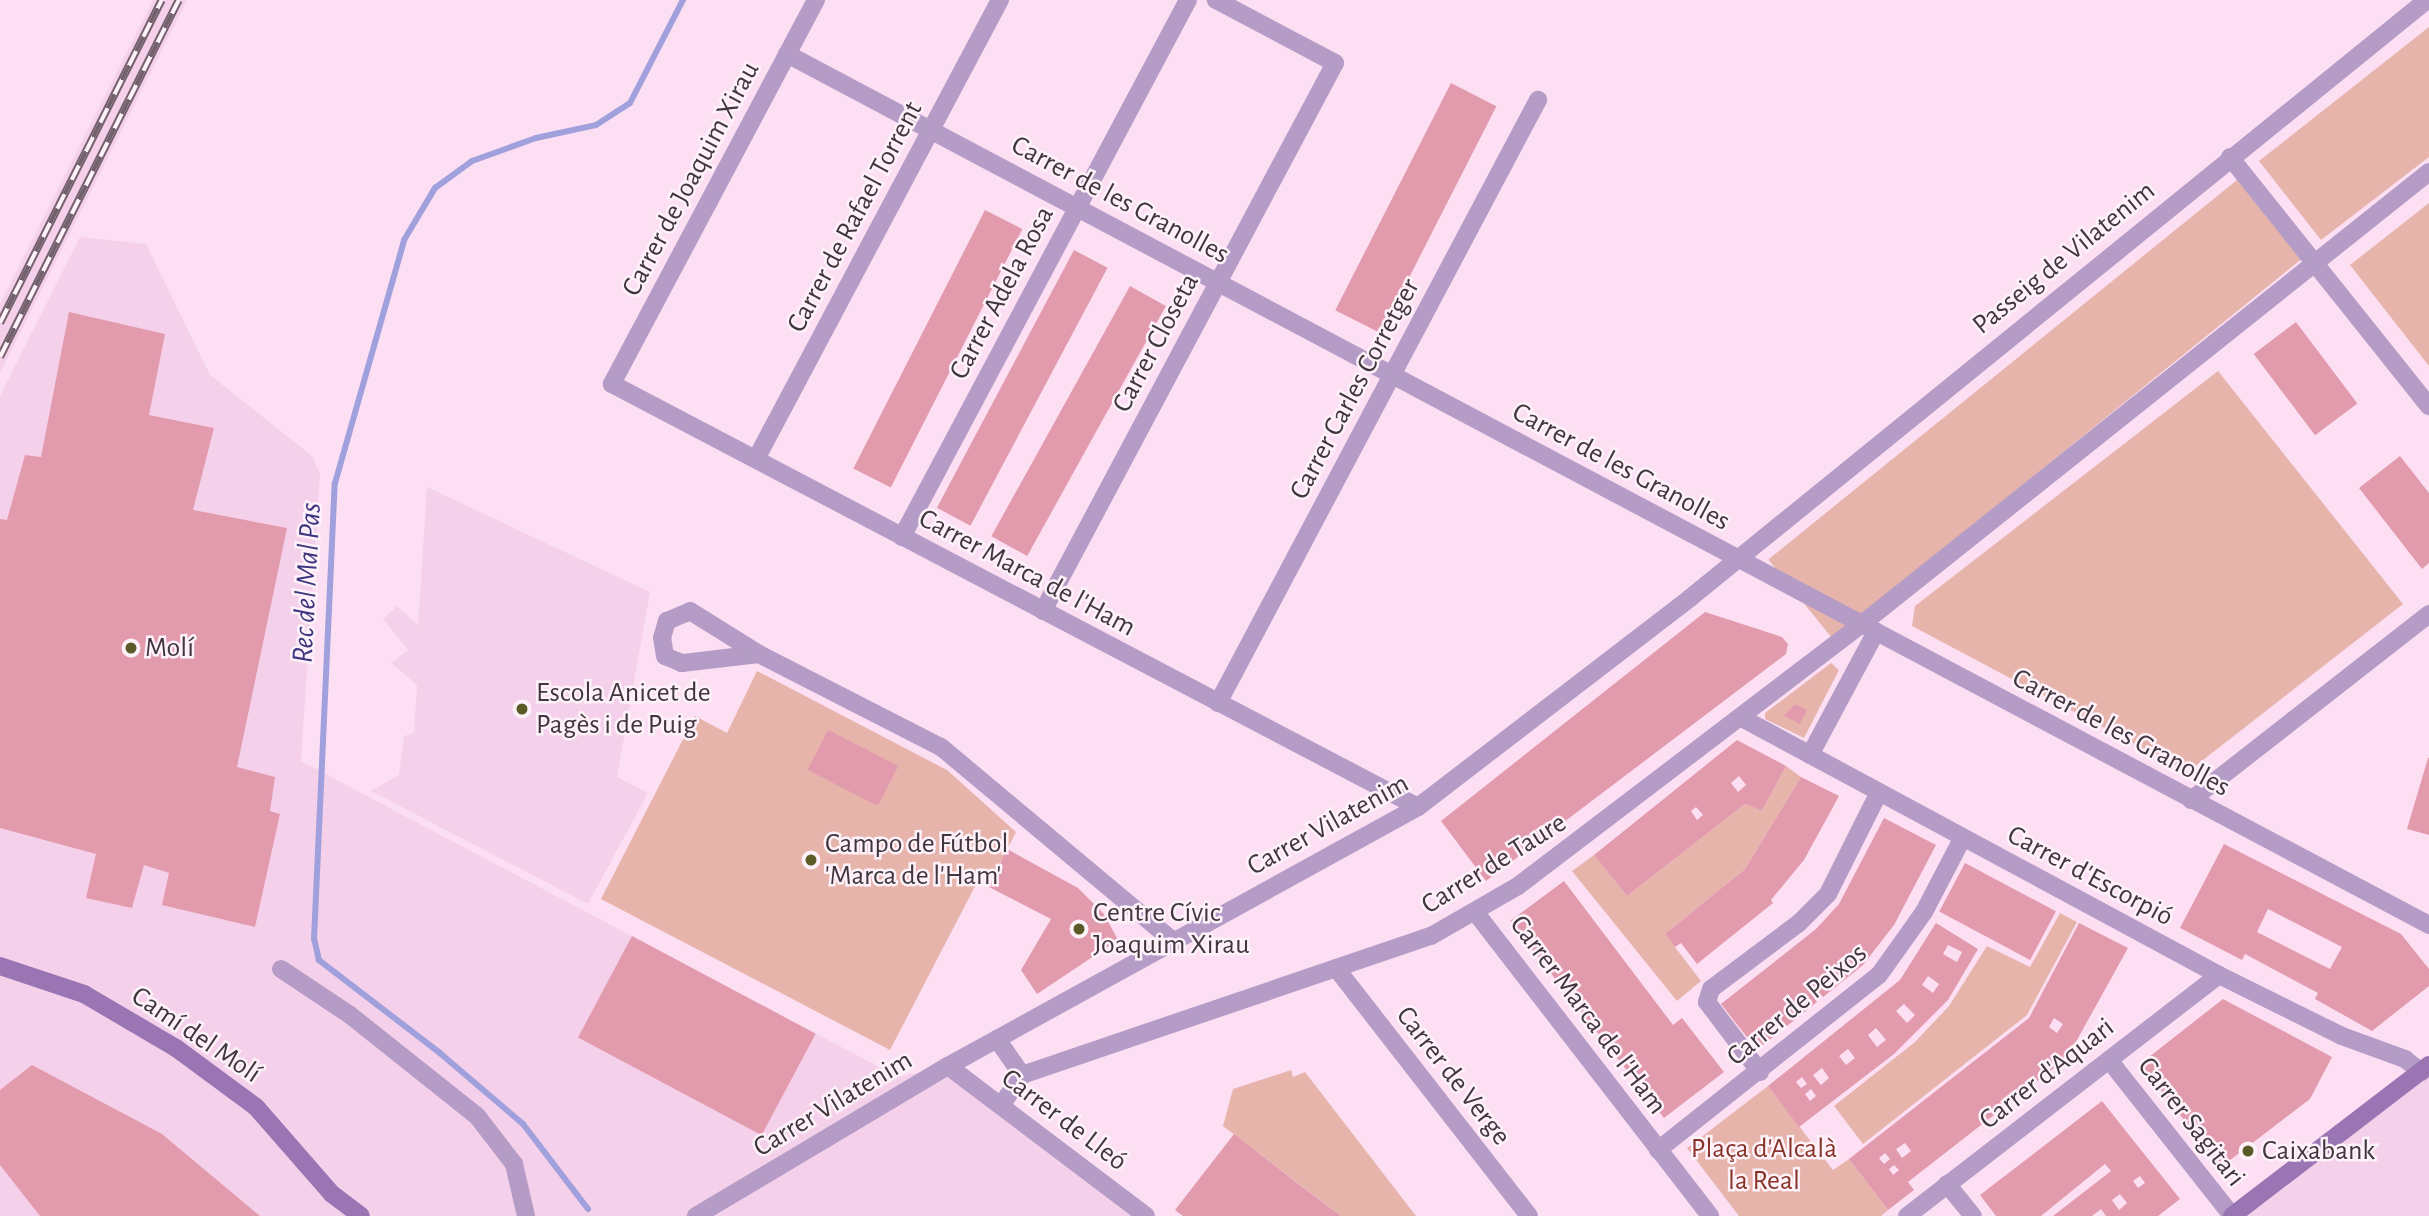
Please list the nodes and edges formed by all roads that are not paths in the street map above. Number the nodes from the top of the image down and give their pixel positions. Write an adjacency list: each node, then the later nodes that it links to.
1 (816, 0): 6 (street, Carrer de Joaquim Xirau)
2 (1000, 0): 8 (street, Carrer de Rafael Torrent)
3 (1188, 0): 11 (street, Carrer Adela Rosa)
4 (1216, 0): 13 (street, Carrer Closeta)
5 (2427, 0): 9 (street, Passeig de Vilatenim)
6 (787, 54): 8 (street, Carrer de les Granolles); 15 (street, Carrer de Joaquim Xirau)
7 (1538, 100): 14 (street, Carrer Carles Corretger)
8 (931, 130): 11 (street, Carrer de les Granolles); 17 (street, Carrer de Rafael Torrent)
9 (2230, 157): 12 (street); 19 (street, Passeig de Vilatenim)
10 (2429, 173): 12 (street)
11 (1077, 207): 13 (street, Carrer de les Granolles); 18 (street, Carrer Adela Rosa)
12 (2317, 263): 16 (street); 22 (street)
13 (1218, 282): 14 (street, Carrer de les Granolles); 20 (street, Carrer Closeta)
14 (1393, 374): 19 (street, Carrer de les Granolles); 24 (street, Carrer Carles Corretger)
15 (612, 384): 17 (street, Carrer Marca de l'Ham)
16 (2429, 406)
17 (756, 459): 18 (street, Carrer Marca de l'Ham)
18 (902, 537): 20 (street, Carrer Marca de l'Ham)
19 (1735, 558): 22 (street, Carrer de les Granolles); 29 (street, Carrer Vilatenim)
20 (1043, 611): 24 (street, Carrer Marca de l'Ham)
21 (2429, 614): 28 (street)
22 (1869, 628): 25 (street, Carrer de Taure); 26 (street); 28 (street, Carrer de les Granolles)
23 (758, 654): 23 (street); 33 (street)
24 (1218, 703): 29 (street, Carrer Marca de l'Ham)
25 (1740, 717): 26 (street, Carrer d'Escorpió); 31 (street, Carrer de Taure)
26 (1810, 755): 27 (street, Carrer d'Escorpió)
27 (1878, 794): 30 (street, Carrer d'Escorpió); 42 (street)
28 (2191, 800): 32 (street, Carrer de les Granolles)
29 (1418, 807): 33 (street, Carrer Vilatenim)
30 (1962, 839): 37 (street, Carrer d'Escorpió); 42 (street, Carrer de Peixos)
31 (1476, 913): 35 (street, Carrer de Taure); 45 (street, Carrer Marca de l'Ham)
32 (2429, 925)
33 (1173, 940): 38 (street, Carrer Vilatenim)
34 (0, 966): 47 (main road, Camí del Molí)
35 (1336, 968): 43 (street, Carrer de Taure); 53 (street, Carrer de Verge)
36 (281, 969): 50 (street)
37 (2219, 975): 39 (street, Carrer d'Aquari); 41 (street, Carrer d'Escorpió)
38 (997, 1039): 40 (street, Carrer Vilatenim); 43 (street)
39 (2109, 1059): 46 (street, Carrer d'Aquari); 57 (street, Carrer Sagitari)
40 (948, 1066): 44 (street, Carrer de Lleó); 51 (street, Carrer Vilatenim)
41 (2425, 1068): 57 (main road)
42 (1760, 1072): 45 (street, Carrer de Peixos)
43 (1022, 1074): 44 (street)
44 (1002, 1104): 52 (street, Carrer de Lleó)
45 (1658, 1150): 54 (street, Carrer Marca de l'Ham)
46 (1947, 1184): 55 (street, Carrer d'Aquari); 56 (street)
47 (332, 1194): 48 (main road, Camí del Molí); 49 (main road, Camí del Molí)
48 (337, 1216)
49 (361, 1216)
50 (526, 1216)
51 (696, 1216)
52 (1146, 1216)
53 (1529, 1216)
54 (1710, 1216)
55 (1907, 1216)
56 (1973, 1216)
57 (2232, 1216)

